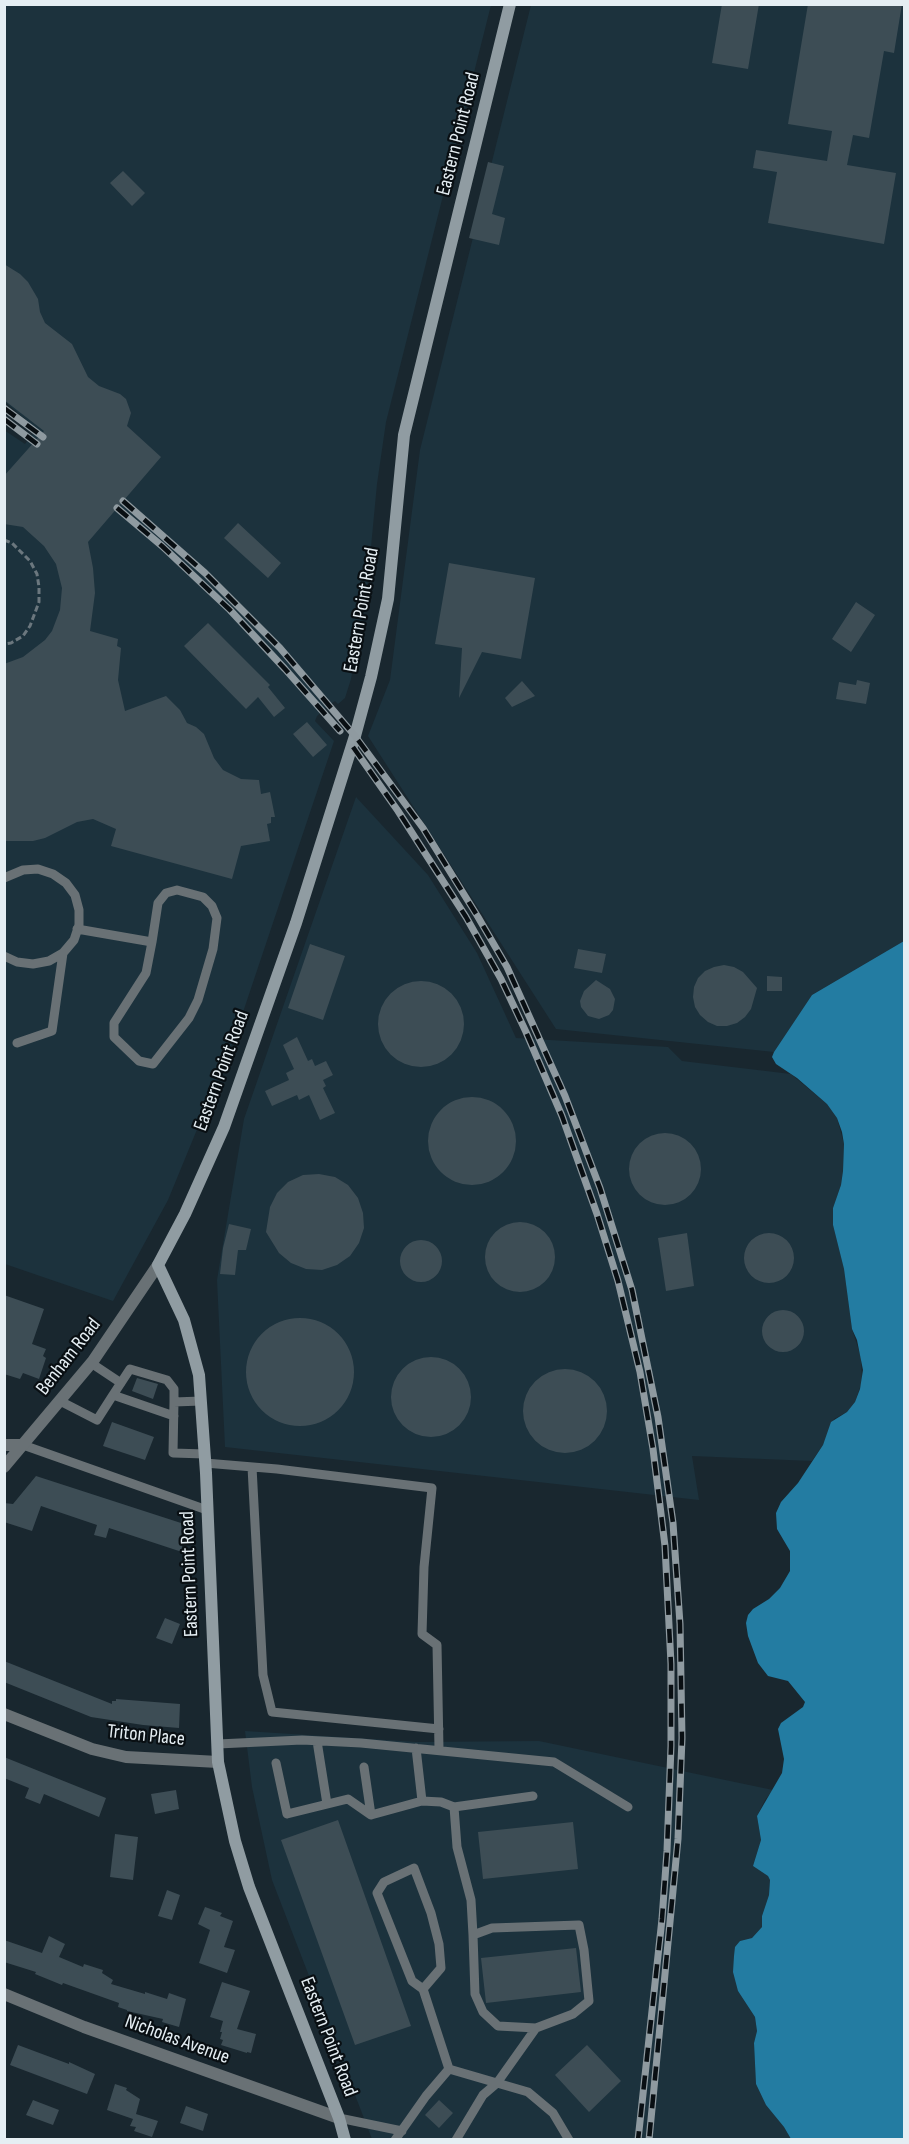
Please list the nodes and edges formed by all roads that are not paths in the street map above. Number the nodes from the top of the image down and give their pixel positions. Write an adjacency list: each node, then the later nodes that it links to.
1 (510, 4): 8 (main road, Eastern Point Road)
2 (4, 878): 3 (lane)
3 (78, 930): 4 (lane); 5 (lane)
4 (152, 942): 4 (lane)
5 (63, 953): 6 (lane); 7 (lane)
6 (4, 956)
7 (17, 1043)
8 (158, 1265): 9 (street, Benham Road); 13 (main road, Eastern Point Road)
9 (91, 1363): 10 (lane); 12 (street, Benham Road)
10 (121, 1383): 11 (lane); 14 (lane)
11 (113, 1395): 12 (lane); 15 (lane)
12 (60, 1401): 17 (street, Benham Road)
13 (201, 1401): 14 (lane); 18 (main road, Eastern Point Road)
14 (174, 1402): 15 (lane)
15 (174, 1416): 18 (lane)
16 (4, 1445): 17 (street)
17 (23, 1445): 19 (street, Benham Road); 21 (lane)
18 (205, 1459): 20 (lane); 21 (main road, Eastern Point Road)
19 (4, 1467)
20 (252, 1467): 23 (lane); 23 (lane)
21 (207, 1510): 25 (main road, Eastern Point Road)
22 (4, 1714): 28 (street, Triton Place)
23 (439, 1729): 27 (lane)
24 (318, 1741): 25 (lane); 26 (lane); 33 (lane)
25 (218, 1744): 28 (main road, Eastern Point Road)
26 (416, 1748): 27 (lane); 32 (lane)
27 (439, 1749): 35 (lane)
28 (218, 1762): 43 (main road, Eastern Point Road)
29 (276, 1763): 33 (lane)
30 (364, 1767): 36 (lane)
31 (533, 1796): 34 (lane)
32 (422, 1801): 34 (lane); 36 (lane)
33 (327, 1804): 36 (lane)
34 (454, 1807): 37 (lane)
35 (628, 1807)
36 (371, 1815)
37 (473, 1935): 40 (lane); 40 (lane)
38 (423, 1989): 38 (lane); 41 (lane)
39 (4, 1994): 43 (street, Nicholas Avenue)
40 (536, 2028): 42 (lane)
41 (449, 2069): 42 (lane); 44 (lane)
42 (497, 2083): 47 (lane); 48 (lane)
43 (339, 2118): 44 (lane); 45 (main road, Eastern Point Road)
44 (402, 2131): 46 (lane)
45 (345, 2139)
46 (395, 2139)
47 (456, 2139)
48 (569, 2139)

